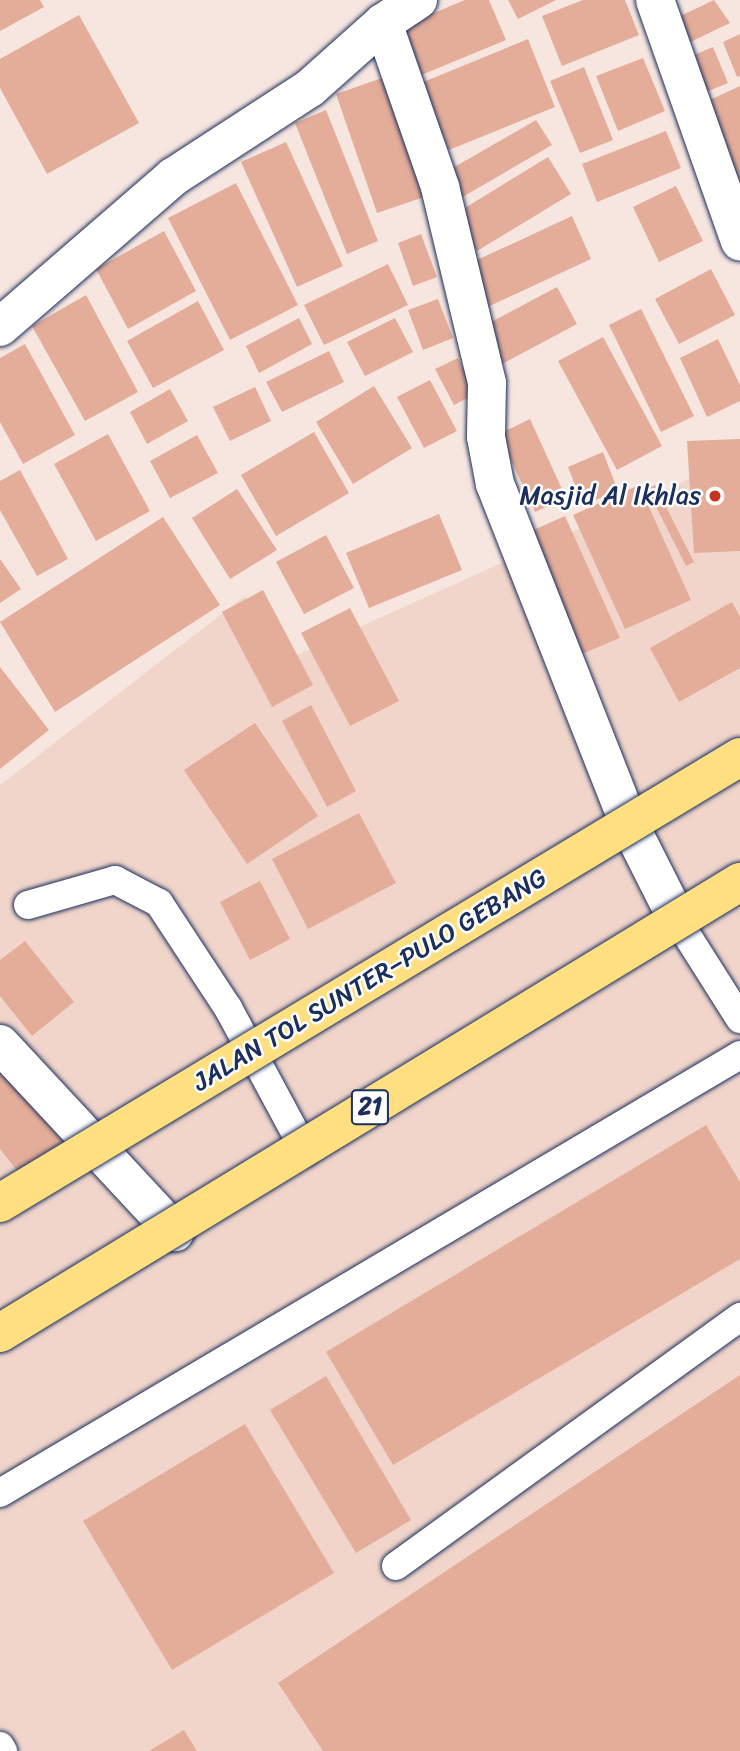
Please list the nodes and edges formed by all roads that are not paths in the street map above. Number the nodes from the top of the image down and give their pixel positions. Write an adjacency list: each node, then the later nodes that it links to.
1 (418, 0): 3 (street)
2 (655, 0): 4 (street)
3 (383, 23): 5 (street); 9 (street)
4 (740, 243)
5 (0, 327)
6 (740, 757): 14 (highway, JALAN TOL SUNTER–PULO GEBANG, bridge)
7 (740, 882): 17 (highway, 21, bridge)
8 (28, 905): 13 (lane)
9 (678, 920): 10 (lane)
10 (740, 1019)
11 (0, 1044): 15 (street)
12 (740, 1055): 18 (lane)
13 (305, 1151)
14 (0, 1203)
15 (175, 1232)
16 (740, 1318): 19 (lane)
17 (0, 1333)
18 (0, 1493)
19 (396, 1566)
20 (0, 1746): 21 (lane)
21 (3, 1751)

